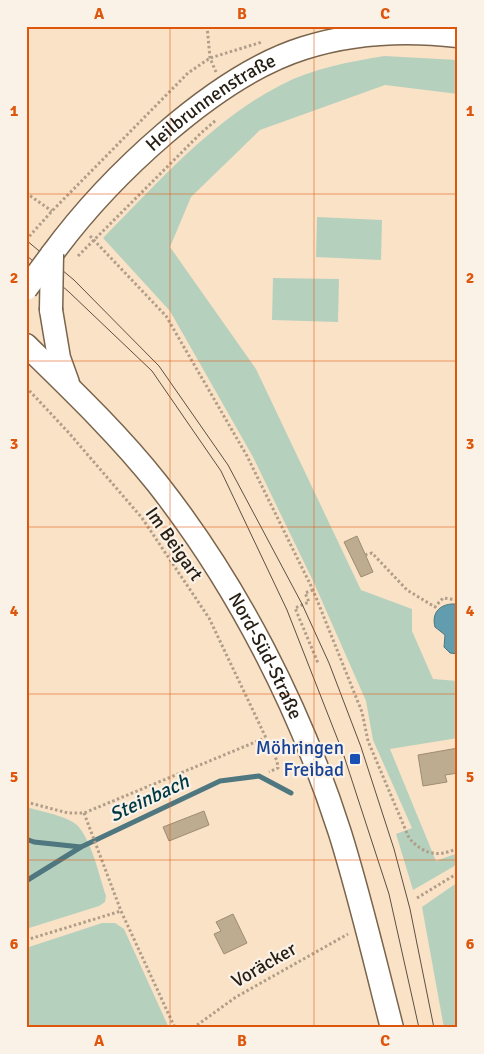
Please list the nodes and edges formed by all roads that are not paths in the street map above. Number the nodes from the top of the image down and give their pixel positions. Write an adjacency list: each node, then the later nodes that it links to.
1 (458, 36): 2 (main road, Heilbrunnenstraße)
2 (62, 252): 3 (main road, Heilbrunnenstraße, bridge); 6 (main road, bridge)
3 (26, 289)
4 (26, 345): 6 (main road, Nord-Süd-Straße)
5 (26, 362): 6 (main road)
6 (70, 389): 7 (main road, Nord-Süd-Straße)
7 (392, 1028)

